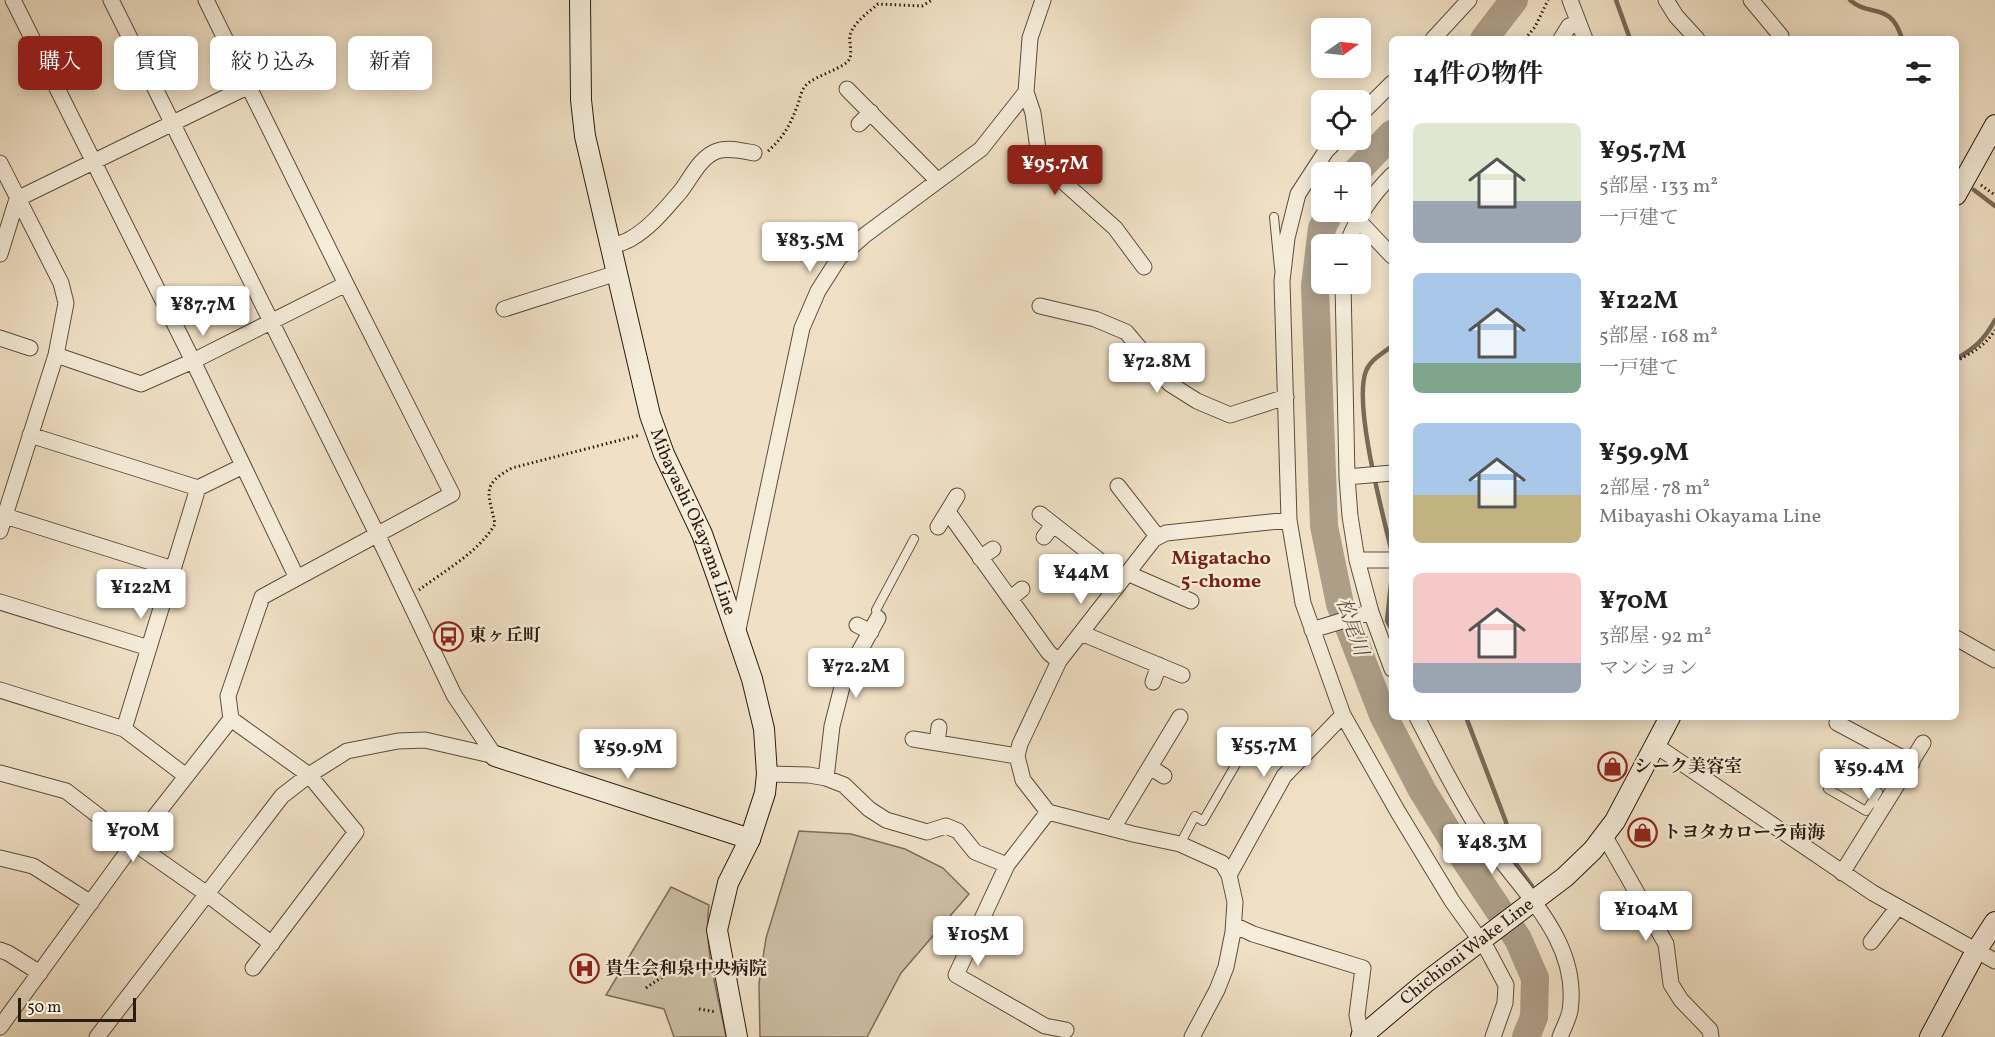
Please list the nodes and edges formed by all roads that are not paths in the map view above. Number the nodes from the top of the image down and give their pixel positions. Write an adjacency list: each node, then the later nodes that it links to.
1 (13, 0): 29 (street)
2 (111, 0): 24 (street)
3 (206, 0): 11 (street)
4 (580, 0): 39 (main road, Mibayashi Okayama Line)
5 (1043, 0): 21 (street)
6 (1469, 0): 12 (street)
7 (1570, 0): 10 (street)
8 (1751, 0): 16 (street)
9 (1671, 2): 15 (street)
10 (1579, 23): 13 (street); 14 (street)
11 (224, 36)
12 (1436, 36)
13 (1563, 36)
14 (1584, 36)
15 (1693, 36)
16 (1781, 36)
17 (1389, 86): 22 (street)
18 (848, 89): 23 (street)
19 (241, 90): 24 (street)
20 (251, 90): 44 (street)
21 (1026, 92): 32 (street); 41 (street)
22 (1371, 104)
23 (871, 112): 25 (street); 32 (street)
24 (172, 123): 29 (street); 48 (street)
25 (859, 124)
26 (1995, 125): 33 (main road)
27 (1327, 150): 43 (street)
28 (754, 153): 39 (street)
29 (93, 162): 34 (street); 52 (street)
30 (0, 163): 34 (street)
31 (1389, 179): 35 (street)
32 (938, 181): 80 (street)
33 (1959, 187)
34 (17, 199): 38 (street); 51 (street)
35 (1371, 199)
36 (1274, 217): 43 (lane)
37 (1360, 222): 40 (street)
38 (1, 247)
39 (611, 247): 42 (main road, Mibayashi Okayama Line)
40 (1389, 253)
41 (1144, 267)
42 (617, 273): 47 (street); 80 (main road, Mibayashi Okayama Line)
43 (1282, 281): 53 (street)
44 (346, 284): 48 (street); 66 (street)
45 (1343, 294): 57 (street)
46 (1040, 306): 53 (street)
47 (504, 309)
48 (270, 321): 52 (street); 66 (street)
49 (0, 338): 50 (street)
50 (30, 348)
51 (56, 355): 52 (street); 54 (street)
52 (193, 361): 55 (street)
53 (1286, 397): 63 (street)
54 (30, 435): 59 (street); 64 (street)
55 (243, 466): 59 (street); 72 (street)
56 (1389, 473): 57 (street)
57 (1347, 477): 69 (street)
58 (1118, 486): 67 (street)
59 (198, 488): 71 (street)
60 (957, 496): 61 (street)
61 (948, 512): 65 (street); 84 (street)
62 (1040, 514): 73 (street)
63 (1289, 520): 67 (street); 78 (street)
64 (2, 523): 71 (street)
65 (938, 528)
66 (377, 534): 72 (street); 101 (street)
67 (1157, 536): 73 (street)
68 (914, 539): 77 (lane)
69 (1357, 560): 70 (street); 76 (street)
70 (1389, 560)
71 (173, 569): 82 (street)
72 (296, 576): 92 (street)
73 (1125, 576): 74 (street); 79 (street)
74 (1191, 601)
75 (0, 602): 82 (street)
76 (1369, 613): 78 (street); 85 (street)
77 (869, 625): 110 (street)
78 (1315, 629): 90 (street)
79 (1081, 633): 84 (street); 86 (street)
80 (737, 634): 106 (main road, Mibayashi Okayama Line)
81 (1959, 640): 83 (street)
82 (149, 648): 96 (street)
83 (1995, 660)
84 (1059, 661): 102 (street)
85 (1389, 662)
86 (1159, 665): 87 (street); 88 (street)
87 (1182, 675)
88 (1153, 682)
89 (0, 690): 96 (street)
90 (1343, 715): 121 (street); 128 (street)
91 (1180, 717): 104 (street)
92 (231, 719): 107 (street); 108 (street)
93 (1418, 720): 124 (street)
94 (1668, 720): 99 (main road, Chichioni Wake Line)
95 (1837, 723): 103 (street)
96 (124, 729): 108 (street)
97 (913, 739): 102 (street)
98 (1923, 743): 103 (street)
99 (1655, 745): 114 (main road, Chichioni Wake Line); 120 (street)
100 (1243, 752): 117 (lane)
101 (495, 756): 107 (street); 115 (main road)
102 (1017, 756): 112 (street)
103 (1912, 763): 111 (street)
104 (1150, 767): 109 (street); 113 (street)
105 (0, 774): 116 (street)
106 (767, 774): 110 (street); 115 (main road, Mibayashi Okayama Line)
107 (309, 775): 122 (street); 130 (street)
108 (186, 776): 116 (street)
109 (1164, 776)
110 (826, 778): 119 (street)
111 (1885, 806): 111 (lane); 120 (street)
112 (1048, 812): 113 (street); 119 (street)
113 (1113, 828): 117 (street)
114 (1604, 835): 124 (main road, Chichioni Wake Line); 144 (street)
115 (750, 838): 140 (main road, Mibayashi Okayama Line)
116 (134, 843): 122 (street); 123 (street)
117 (1180, 844): 121 (street)
118 (0, 858): 123 (street)
119 (1007, 865): 137 (street)
120 (1842, 873): 125 (street)
121 (1229, 875): 127 (street)
122 (207, 894): 130 (street); 139 (street)
123 (91, 903): 135 (street)
124 (1531, 904): 128 (main road, Chichioni Wake Line); 143 (street)
125 (1898, 907): 129 (street); 132 (street)
126 (1995, 922): 132 (main road)
127 (1234, 925): 138 (street); 141 (street)
128 (1484, 939): 138 (main road, Chichioni Wake Line); 142 (street)
129 (1871, 942)
130 (272, 944): 134 (street)
131 (0, 951): 135 (street)
132 (1976, 951): 133 (street); 145 (main road)
133 (1995, 961)
134 (253, 968)
135 (40, 973): 136 (street)
136 (0, 1027)
137 (1066, 1030)
138 (1361, 1036)
139 (97, 1037)
140 (738, 1037)
141 (1192, 1037)
142 (1493, 1037)
143 (1560, 1037)
144 (1711, 1037)
145 (1930, 1037)

